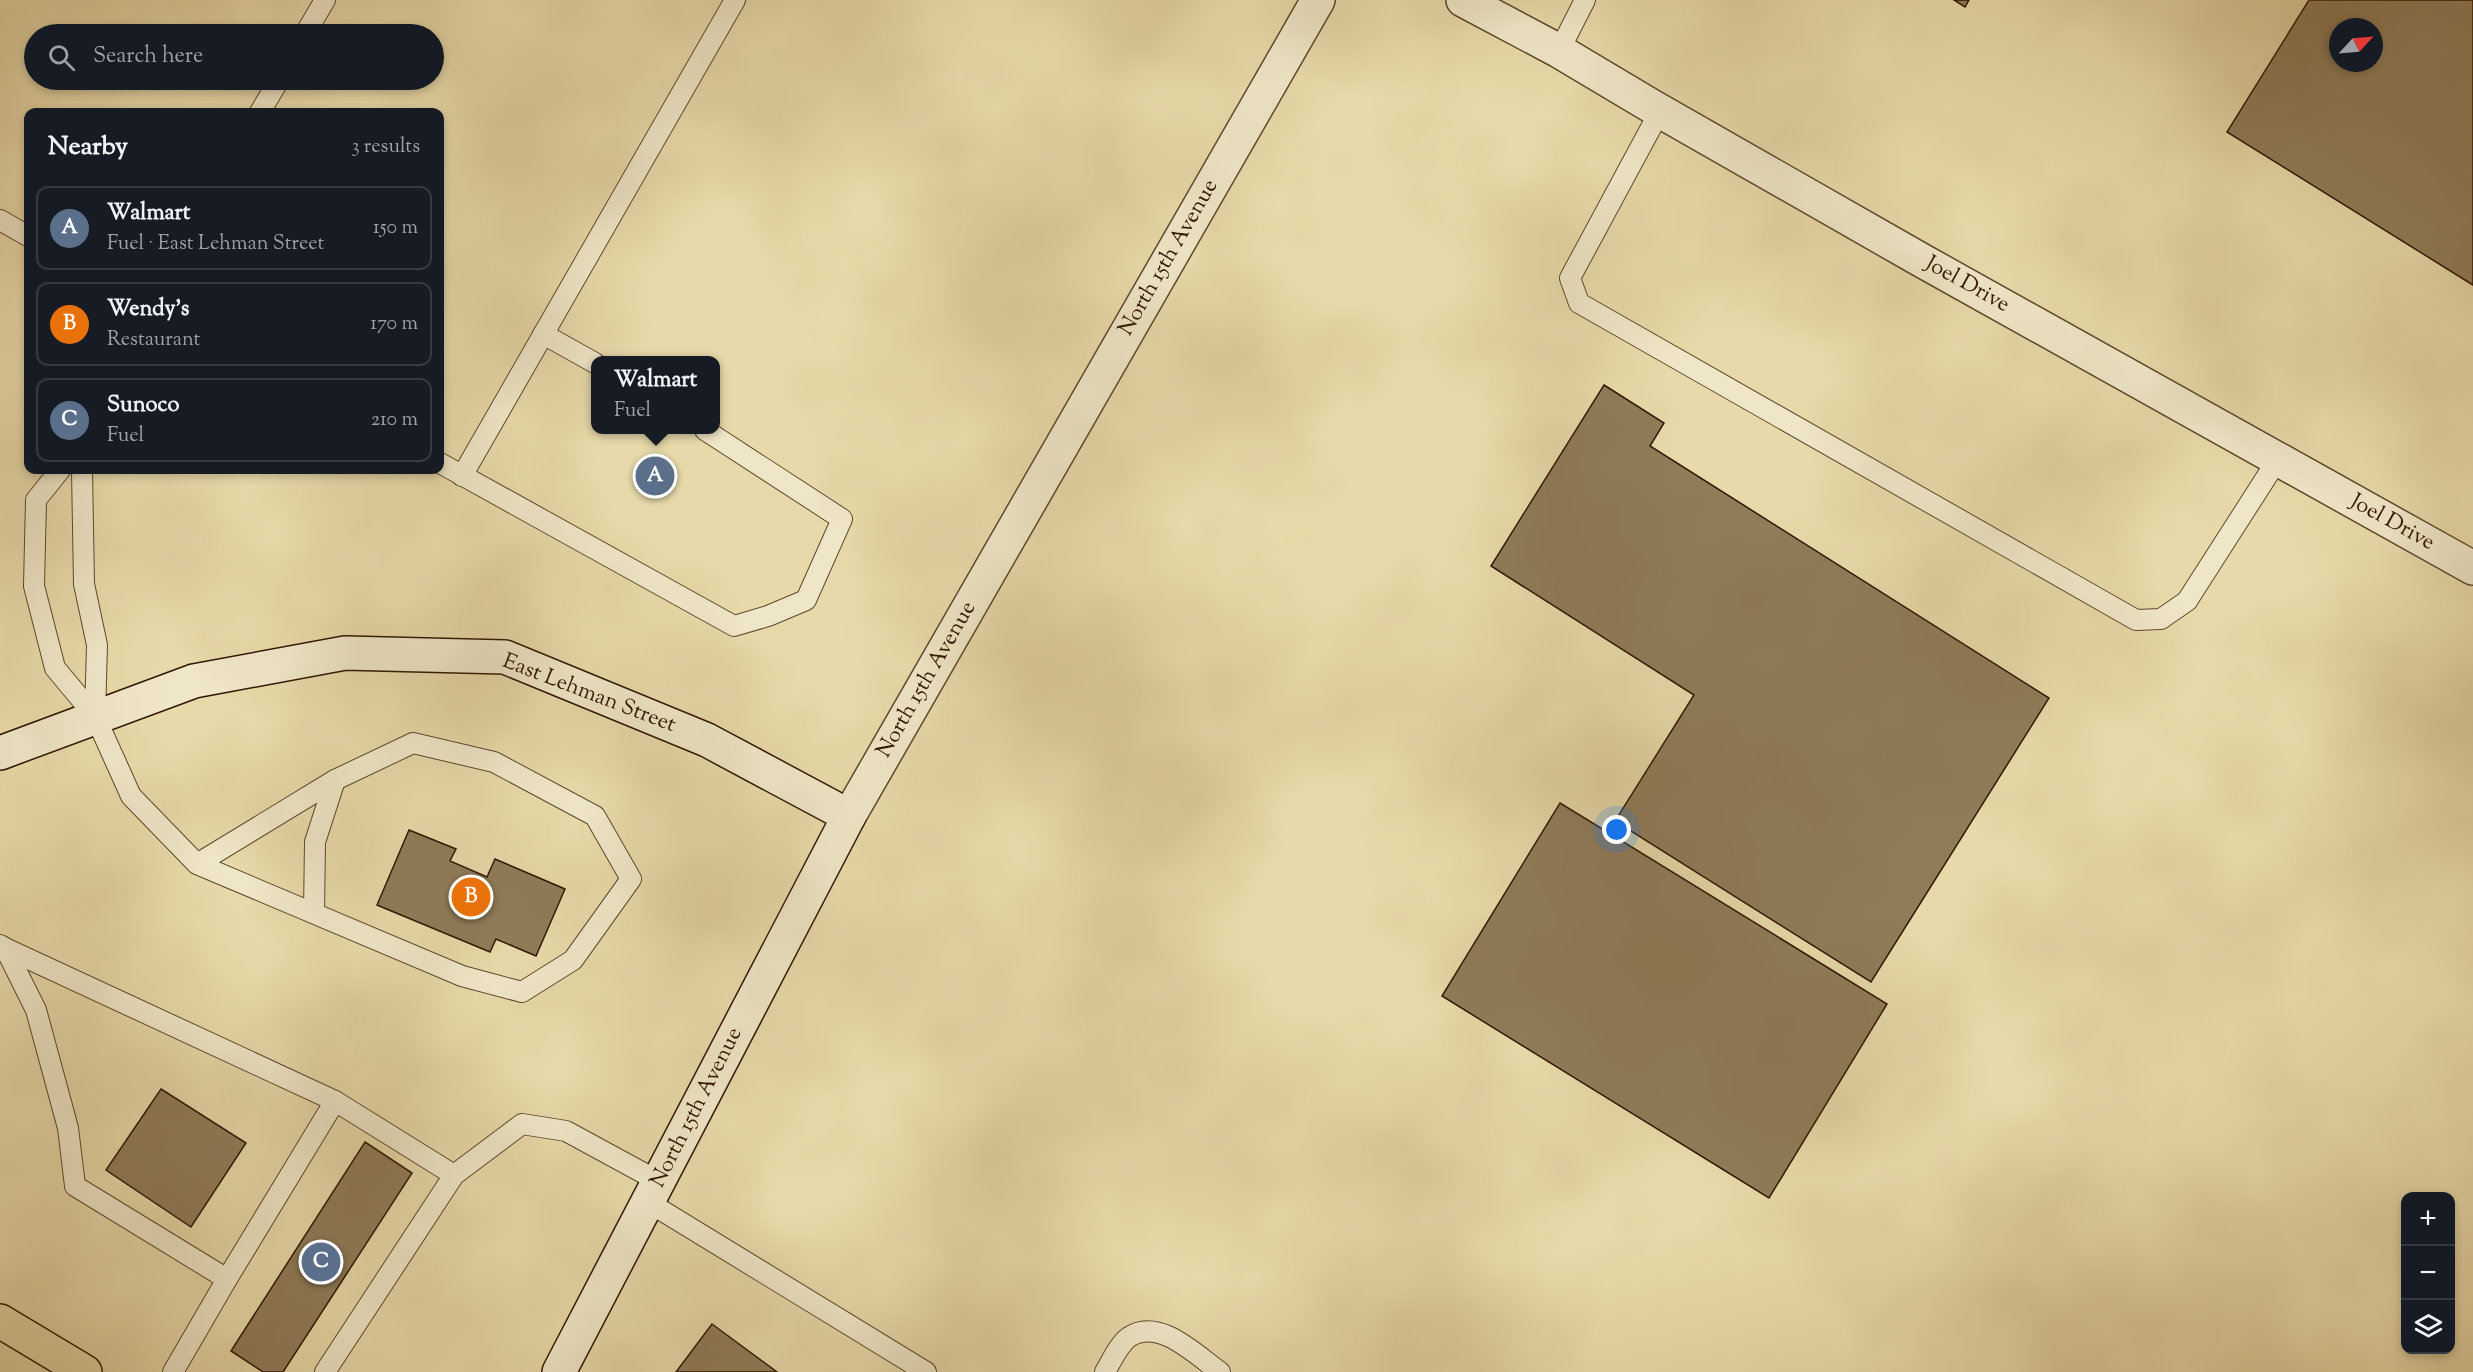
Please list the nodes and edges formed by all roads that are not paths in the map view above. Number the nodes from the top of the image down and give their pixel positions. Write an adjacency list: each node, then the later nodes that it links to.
1 (325, 0): 6 (lane)
2 (735, 0): 13 (lane)
3 (1318, 0): 25 (street, North 15th Avenue)
4 (1463, 0): 7 (street, Joel Drive)
5 (1585, 0): 7 (lane)
6 (311, 24)
7 (1559, 51): 10 (street, Joel Drive)
8 (273, 90): 9 (lane)
9 (262, 108)
10 (1660, 111): 16 (street, Joel Drive); 16 (lane)
11 (0, 220): 12 (lane)
12 (24, 234)
13 (543, 334): 14 (lane); 20 (lane)
14 (591, 361)
15 (713, 434): 20 (lane)
16 (2278, 459): 21 (street, Joel Drive)
17 (444, 466): 20 (lane)
18 (57, 474): 22 (lane)
19 (82, 474): 22 (lane)
20 (462, 476)
21 (2473, 568)
22 (96, 716): 23 (street, East Lehman Street); 25 (street, East Lehman Street); 26 (lane)
23 (0, 753)
24 (335, 780): 26 (lane); 27 (lane); 27 (lane)
25 (849, 816): 31 (street, North 15th Avenue)
26 (197, 864): 27 (lane)
27 (314, 913)
28 (2, 947): 29 (lane); 32 (lane)
29 (335, 1101): 30 (lane); 32 (lane)
30 (454, 1175): 31 (lane); 36 (lane)
31 (653, 1191): 37 (street, North 15th Avenue); 38 (lane)
32 (227, 1279): 35 (lane)
33 (0, 1321): 34 (highway)
34 (85, 1372)
35 (173, 1372)
36 (325, 1372)
37 (560, 1372)
38 (926, 1372)
39 (1105, 1372): 40 (lane)
40 (1220, 1372)

